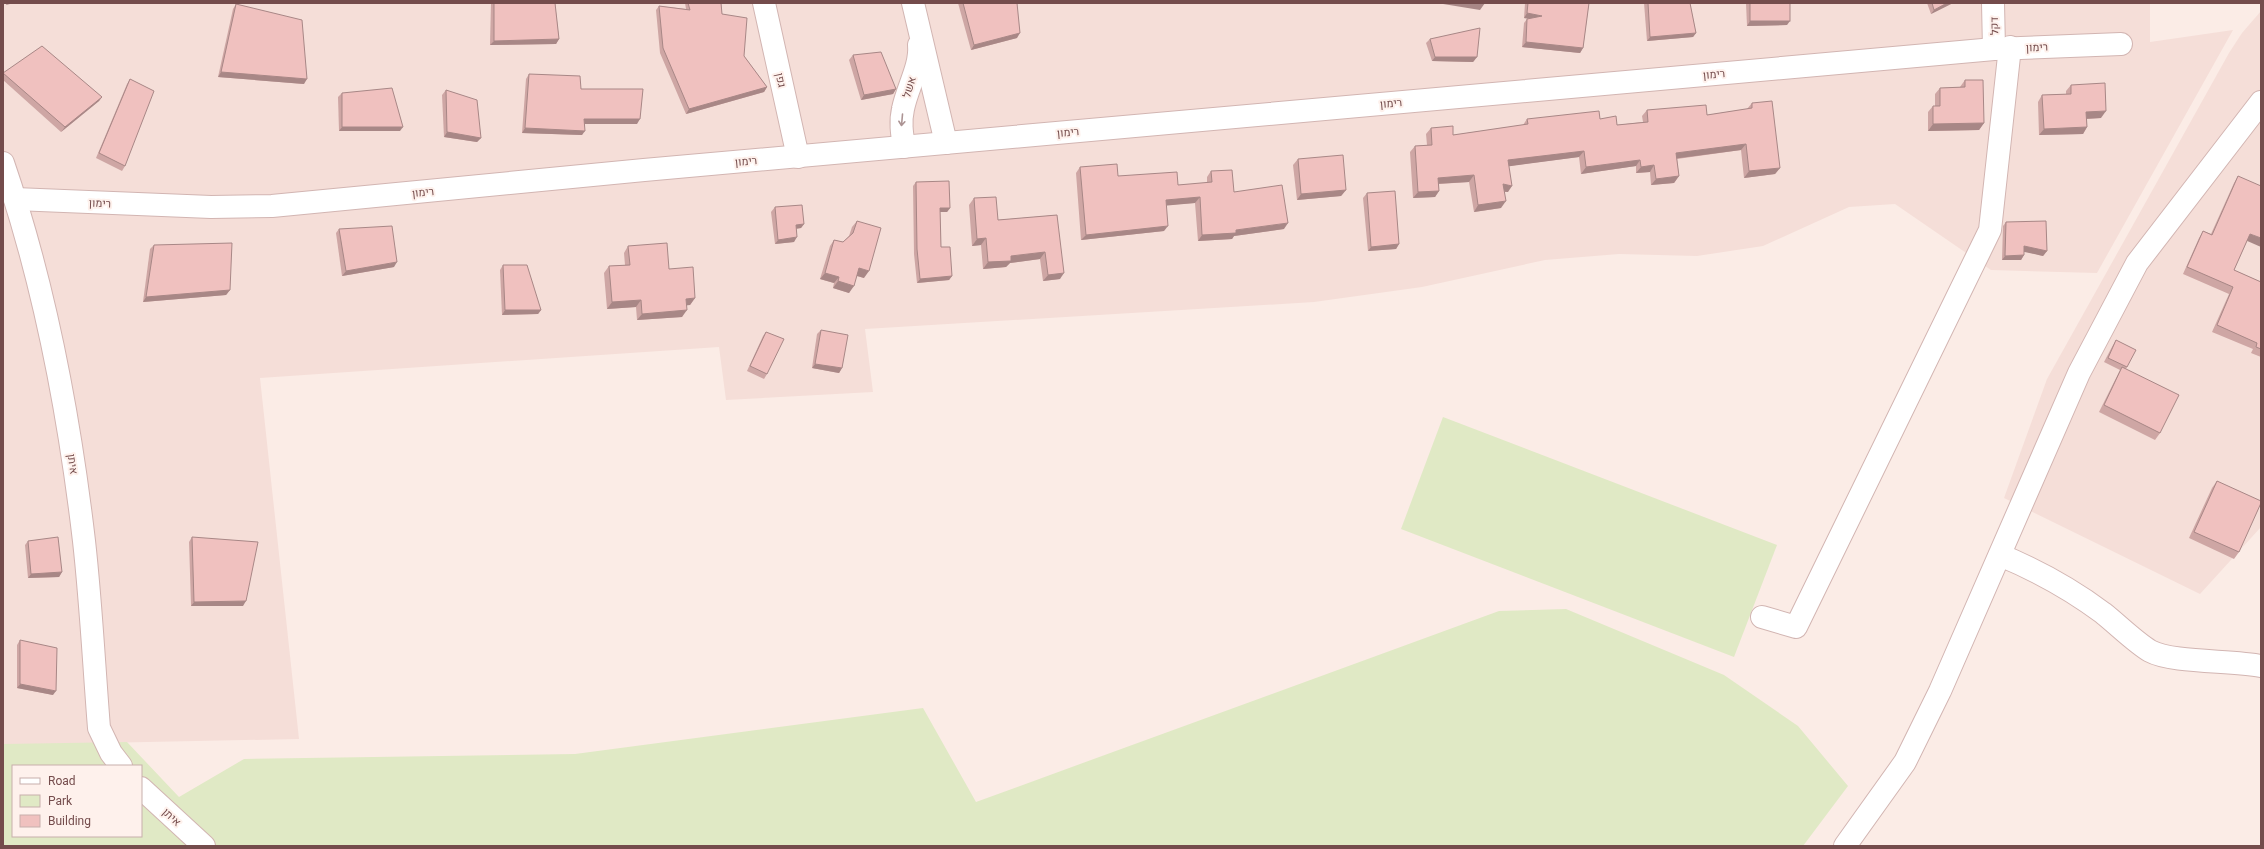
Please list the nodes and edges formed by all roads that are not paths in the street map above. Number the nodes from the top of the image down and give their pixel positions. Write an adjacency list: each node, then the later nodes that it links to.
1 (764, 3): 10 (street, גפן)
2 (913, 3): 4 (street, אשל)
3 (1993, 3): 6 (street, דקל)
4 (918, 28): 8 (street, אשל); 9 (street, אשל, one-way to 9)
5 (2121, 44): 6 (street, רימון)
6 (2002, 48): 8 (street, רימון); 14 (street, דקל)
7 (2261, 102): 13 (street)
8 (946, 143): 9 (street, רימון)
9 (904, 147): 10 (street, רימון)
10 (798, 156): 12 (street, רימון)
11 (3, 163): 12 (street, איתן)
12 (15, 199): 16 (street, איתן)
13 (2000, 555): 15 (street); 19 (street)
14 (1762, 617)
15 (2261, 666)
16 (120, 765)
17 (142, 789): 18 (street, איתן)
18 (204, 846)
19 (1845, 846)

